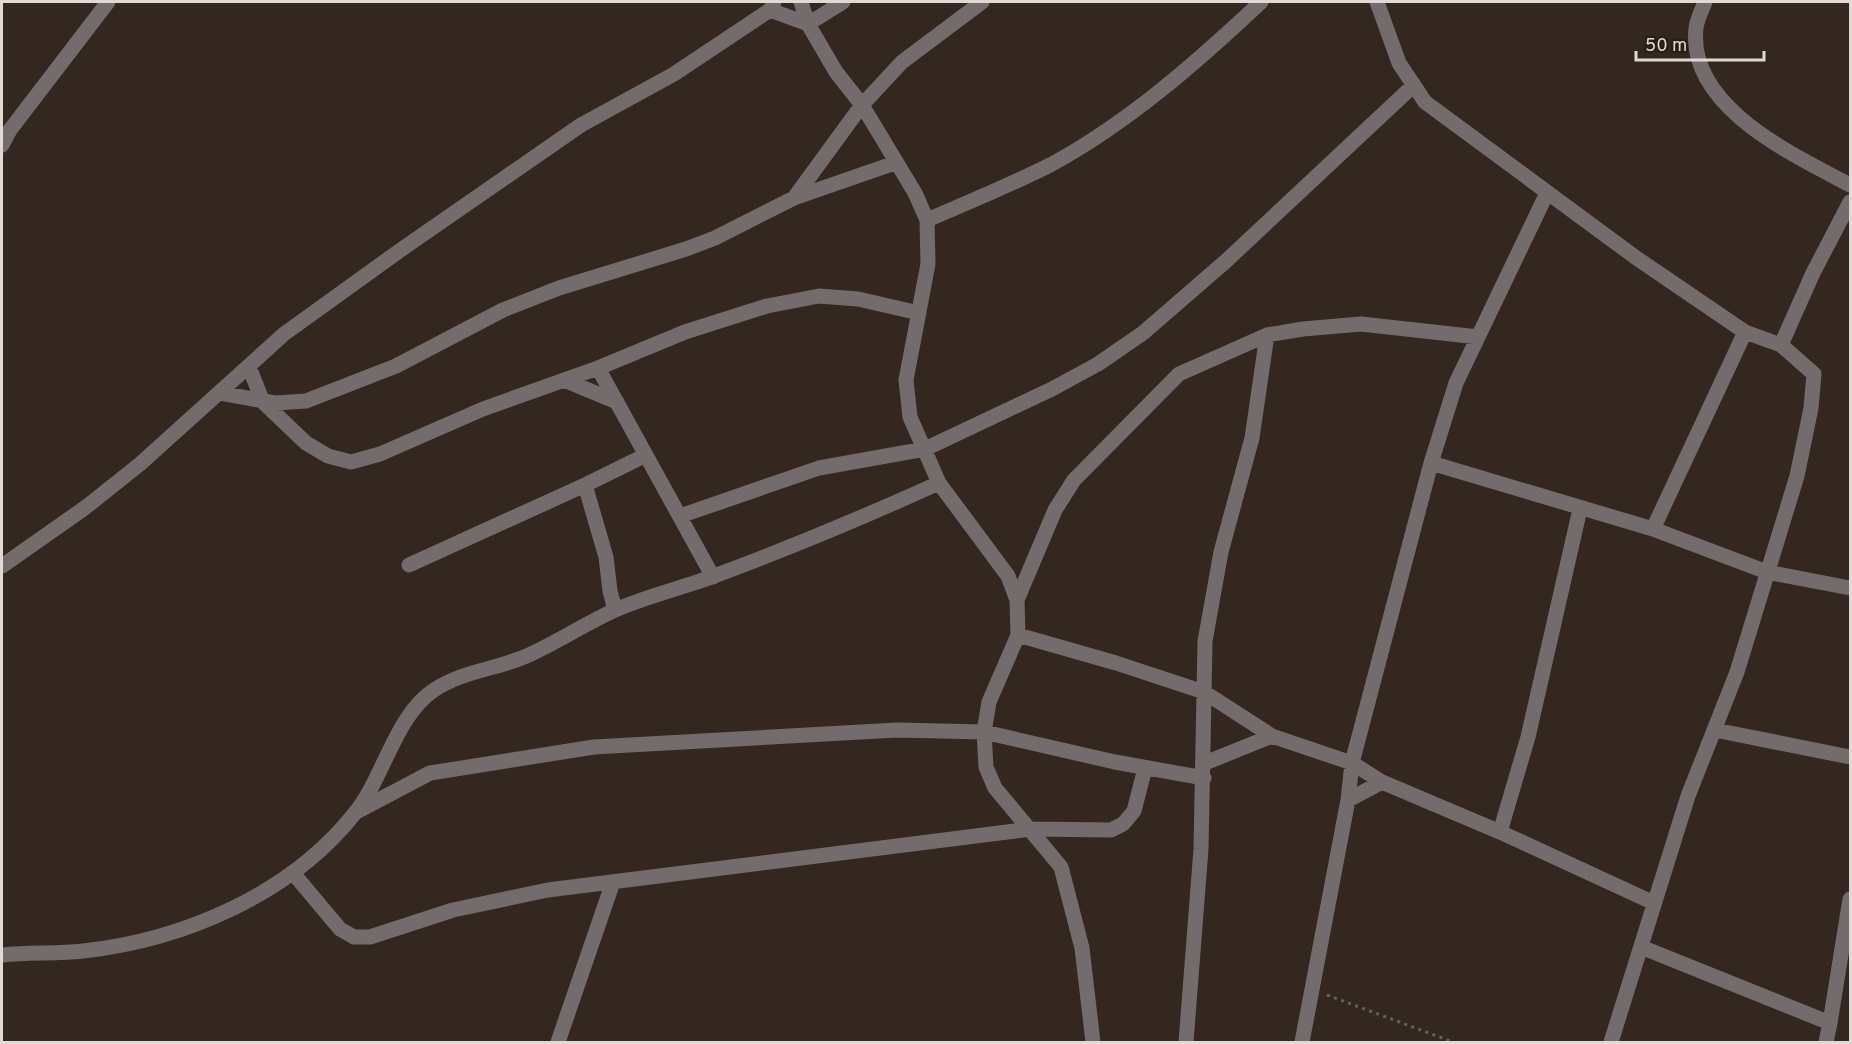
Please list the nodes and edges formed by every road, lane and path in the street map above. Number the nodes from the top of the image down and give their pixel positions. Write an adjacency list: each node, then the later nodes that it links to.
1 (108, 2): 12 (street)
2 (801, 2): 9 (street)
3 (843, 2): 9 (street)
4 (982, 2): 11 (street)
5 (1261, 2): 18 (street)
6 (1377, 2): 10 (street)
7 (1705, 2): 14 (street)
8 (772, 6): 9 (street); 24 (street)
9 (808, 24): 11 (street)
10 (1414, 86): 15 (street); 30 (street)
11 (861, 105): 13 (street); 16 (street)
12 (2, 146)
13 (895, 163): 16 (street); 18 (street)
14 (1851, 185)
15 (1547, 193): 20 (street); 22 (street)
16 (794, 198): 28 (street)
17 (1851, 202): 23 (street)
18 (927, 220): 19 (street)
19 (919, 313): 25 (street); 30 (street)
20 (1745, 332): 23 (street); 37 (street)
21 (1267, 335): 22 (street); 43 (street); 46 (street)
22 (1478, 337): 32 (street)
23 (1781, 345): 40 (street)
24 (249, 367): 27 (street); 28 (street)
25 (598, 368): 26 (street); 29 (street)
26 (564, 380): 28 (street); 29 (street)
27 (220, 393): 28 (street); 39 (street)
28 (263, 402)
29 (617, 402): 31 (street)
30 (925, 449): 33 (street); 36 (street)
31 (646, 455): 34 (street); 36 (street)
32 (1431, 463): 35 (street); 52 (street)
33 (939, 483): 41 (street); 43 (street)
34 (585, 485): 38 (street); 44 (street)
35 (1580, 508): 37 (street); 59 (street)
36 (680, 516): 41 (street)
37 (1653, 529): 40 (street)
38 (409, 565)
39 (2, 566)
40 (1767, 572): 42 (street); 47 (street)
41 (713, 577): 44 (street)
42 (1851, 588)
43 (1017, 600): 45 (street)
44 (615, 610): 57 (street)
45 (1018, 635): 46 (street); 48 (street)
46 (1204, 692): 49 (street); 51 (street)
47 (1715, 730): 50 (street); 63 (street)
48 (984, 732): 53 (street); 57 (street); 58 (street)
49 (1272, 736): 51 (street); 52 (street)
50 (1851, 757)
51 (1204, 763): 54 (street)
52 (1352, 764): 55 (street); 56 (street)
53 (1145, 768): 54 (street); 58 (street)
54 (1204, 778): 70 (street)
55 (1382, 782): 56 (street); 59 (street)
56 (1348, 800): 66 (street)
57 (356, 812): 60 (street)
58 (1031, 829): 61 (street); 69 (street)
59 (1500, 832): 63 (street)
60 (293, 873): 61 (street); 65 (street)
61 (613, 882): 68 (street)
62 (1851, 899): 67 (street)
63 (1654, 903): 64 (street)
64 (1641, 947): 67 (street); 73 (street)
65 (2, 955)
66 (1314, 990): 71 (street); 72 (path)
67 (1830, 1023): 74 (street)
68 (558, 1042)
69 (1093, 1042)
70 (1186, 1042)
71 (1302, 1042)
72 (1453, 1042)
73 (1611, 1042)
74 (1826, 1042)

